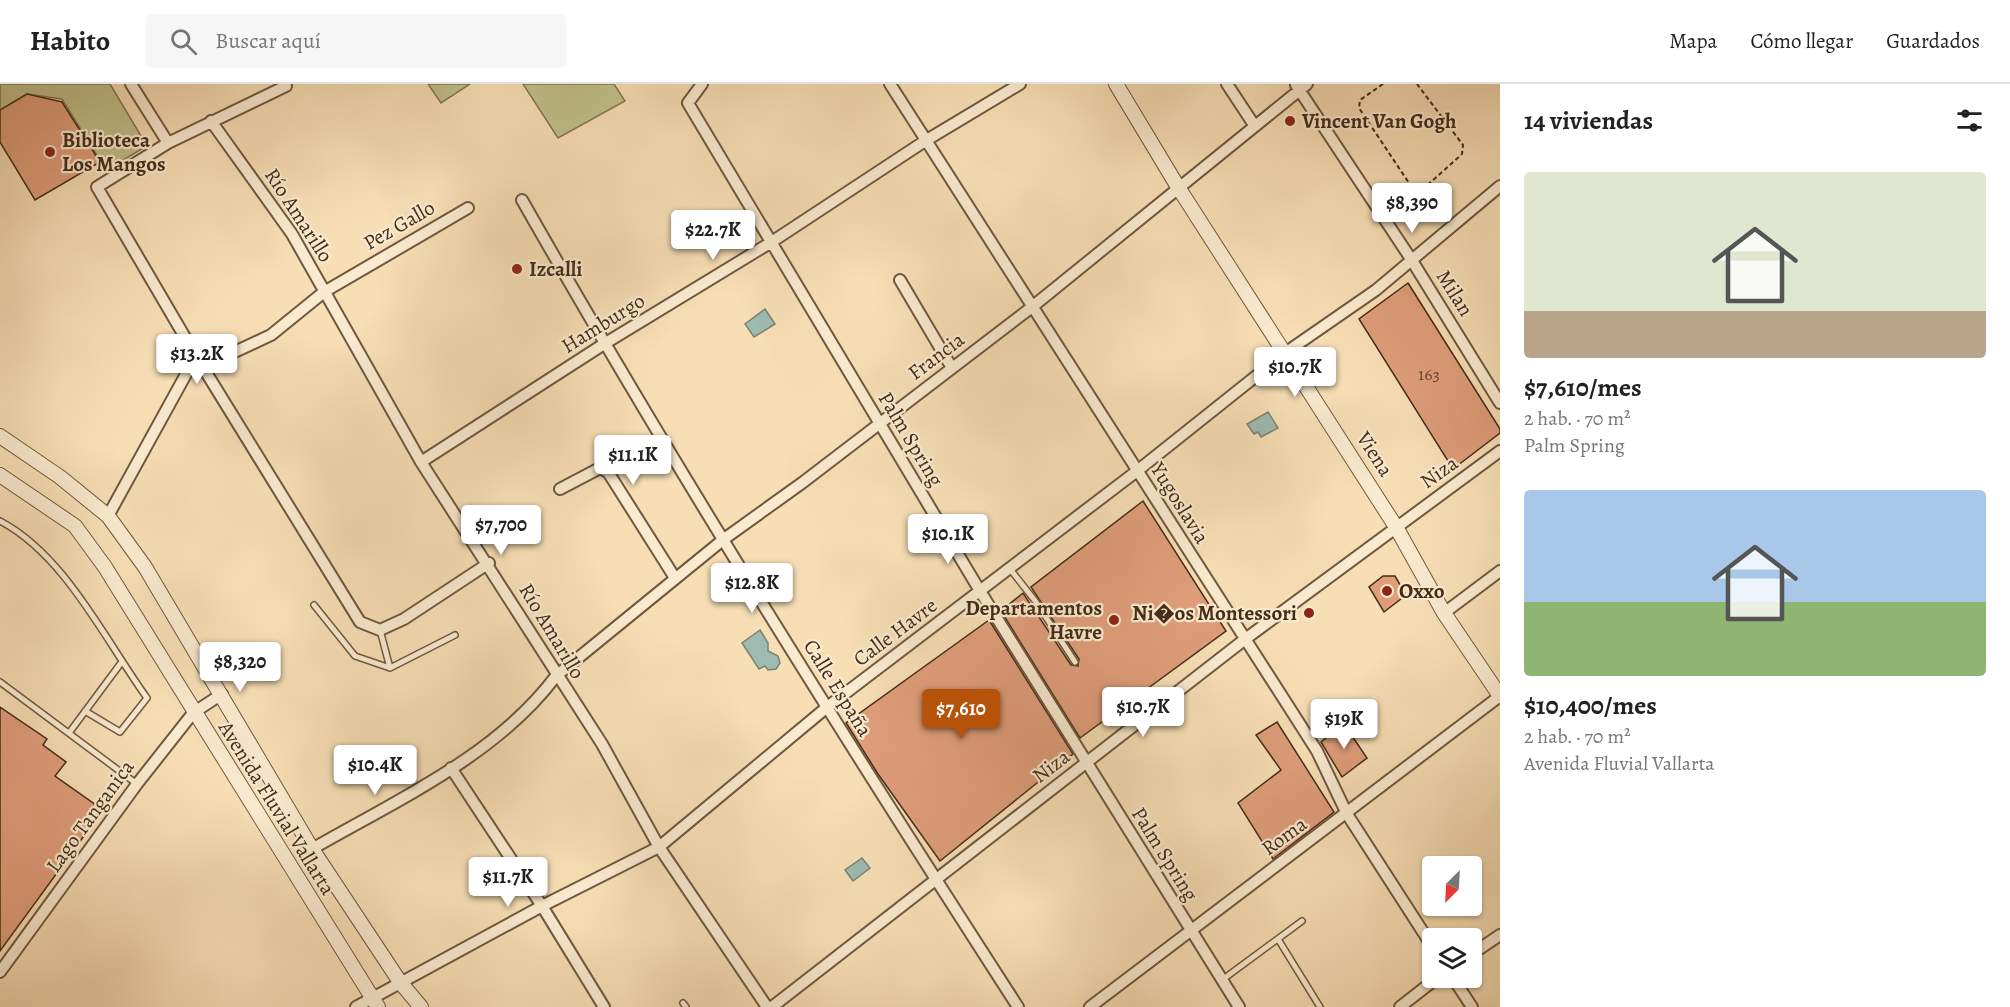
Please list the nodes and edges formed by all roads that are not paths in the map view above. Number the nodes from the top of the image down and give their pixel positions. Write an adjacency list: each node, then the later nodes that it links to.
1 (131, 84): 12 (street)
2 (702, 84): 17 (street, Palm Spring)
3 (890, 84): 11 (street, Yugoslavia)
4 (1116, 84): 14 (street, Viena)
5 (1227, 84): 10 (street)
6 (286, 86): 9 (street)
7 (1013, 86): 11 (street, Hamburgo)
8 (1301, 86): 10 (street, Francia); 18 (street, Milan)
9 (211, 121): 12 (street); 20 (street, Río Amarillo)
10 (1254, 125): 14 (street, Francia)
11 (925, 141): 17 (street, Hamburgo); 21 (street, Yugoslavia)
12 (168, 143): 24 (street)
13 (1500, 186): 18 (street, Calle Havre)
14 (1178, 187): 21 (street, Francia); 23 (street, Viena)
15 (522, 200): 22 (street, Calle España)
16 (468, 208): 20 (street, Pez Gallo)
17 (770, 243): 22 (street, Hamburgo); 27 (street, Palm Spring)
18 (1411, 259): 23 (street, Calle Havre); 26 (street, Milan)
19 (900, 280): 25 (street)
20 (324, 292): 24 (street, Pez Gallo); 30 (street, Río Amarillo)
21 (1032, 307): 25 (street, Francia); 31 (street, Yugoslavia)
22 (604, 344): 30 (street, Hamburgo); 37 (street, Calle España)
23 (1285, 353): 31 (street, Calle Havre); 36 (street, Viena)
24 (196, 356): 34 (street); 45 (street)
25 (952, 368): 27 (street, Francia)
26 (1500, 403)
27 (879, 423): 37 (street, Francia); 42 (street, Palm Spring)
28 (1, 438): 34 (street, Avenida Fluvial Vallarta)
29 (1500, 451): 36 (street, Niza)
30 (421, 462): 38 (street, Río Amarillo)
31 (1137, 471): 39 (street, Calle Havre); 47 (street, Yugoslavia)
32 (0, 475): 57 (street, Avenida Fluvial Vallarta)
33 (560, 489): 41 (street)
34 (108, 516): 53 (street, Avenida Fluvial Vallarta)
35 (0, 521): 49 (lane)
36 (1396, 527): 44 (street, Viena); 47 (street, Niza)
37 (724, 539): 41 (street, Francia); 55 (street, Calle España)
38 (489, 563): 45 (street); 51 (street, Río Amarillo)
39 (1010, 569): 42 (street, Calle Havre); 48 (lane)
40 (1500, 571): 44 (street)
41 (675, 578): 51 (street, Francia)
42 (980, 591): 55 (street, Calle Havre); 59 (street, Palm Spring)
43 (314, 605): 50 (lane)
44 (1444, 613): 54 (street, Viena)
45 (380, 630): 50 (lane)
46 (455, 635): 50 (lane)
47 (1244, 640): 59 (street, Niza); 62 (street, Yugoslavia)
48 (1075, 662)
49 (121, 663): 56 (lane); 56 (lane)
50 (390, 668)
51 (556, 676): 60 (street, Francia); 63 (street, Río Amarillo)
52 (0, 682): 58 (lane)
53 (222, 694): 57 (street, Lago Tanganica); 64 (street, Avenida Fluvial Vallarta)
54 (1500, 696): 62 (street, Roma)
55 (826, 708): 63 (street, Calle Havre); 65 (street, Calle España)
56 (85, 711): 58 (lane)
57 (194, 713): 61 (street, Lago Tanganica); 78 (street, Avenida Fluvial Vallarta)
58 (69, 733): 61 (lane)
59 (1087, 764): 65 (street, Niza); 68 (street, Palm Spring)
60 (452, 768): 64 (street, Francia); 66 (street)
61 (137, 784): 73 (street, Lago Tanganica)
62 (1347, 814): 68 (street, Roma); 69 (street, Yugoslavia)
63 (659, 847): 66 (street, Calle Havre); 82 (street, Río Amarillo)
64 (312, 849): 75 (street, Avenida Fluvial Vallarta)
65 (936, 877): 83 (street, Niza); 84 (street, Calle España)
66 (542, 906): 75 (street, Calle Havre); 81 (street)
67 (1302, 921): 71 (lane)
68 (1190, 930): 74 (street, Palm Spring); 85 (street, Roma)
69 (1422, 930)
70 (1500, 935): 72 (street)
71 (1278, 939): 74 (lane); 87 (lane)
72 (1482, 947)
73 (0, 972)
74 (1222, 980): 86 (street, Palm Spring)
75 (400, 982): 78 (street, Calle Havre); 80 (street, Avenida Fluvial Vallarta)
76 (1424, 988): 88 (street)
77 (1460, 988): 89 (street)
78 (374, 1002): 79 (street, Calle Havre)
79 (356, 1007)
80 (421, 1007)
81 (604, 1007)
82 (766, 1007)
83 (772, 1007)
84 (1018, 1007)
85 (1090, 1007)
86 (1239, 1007)
87 (1320, 1007)
88 (1400, 1007)
89 (1472, 1007)

